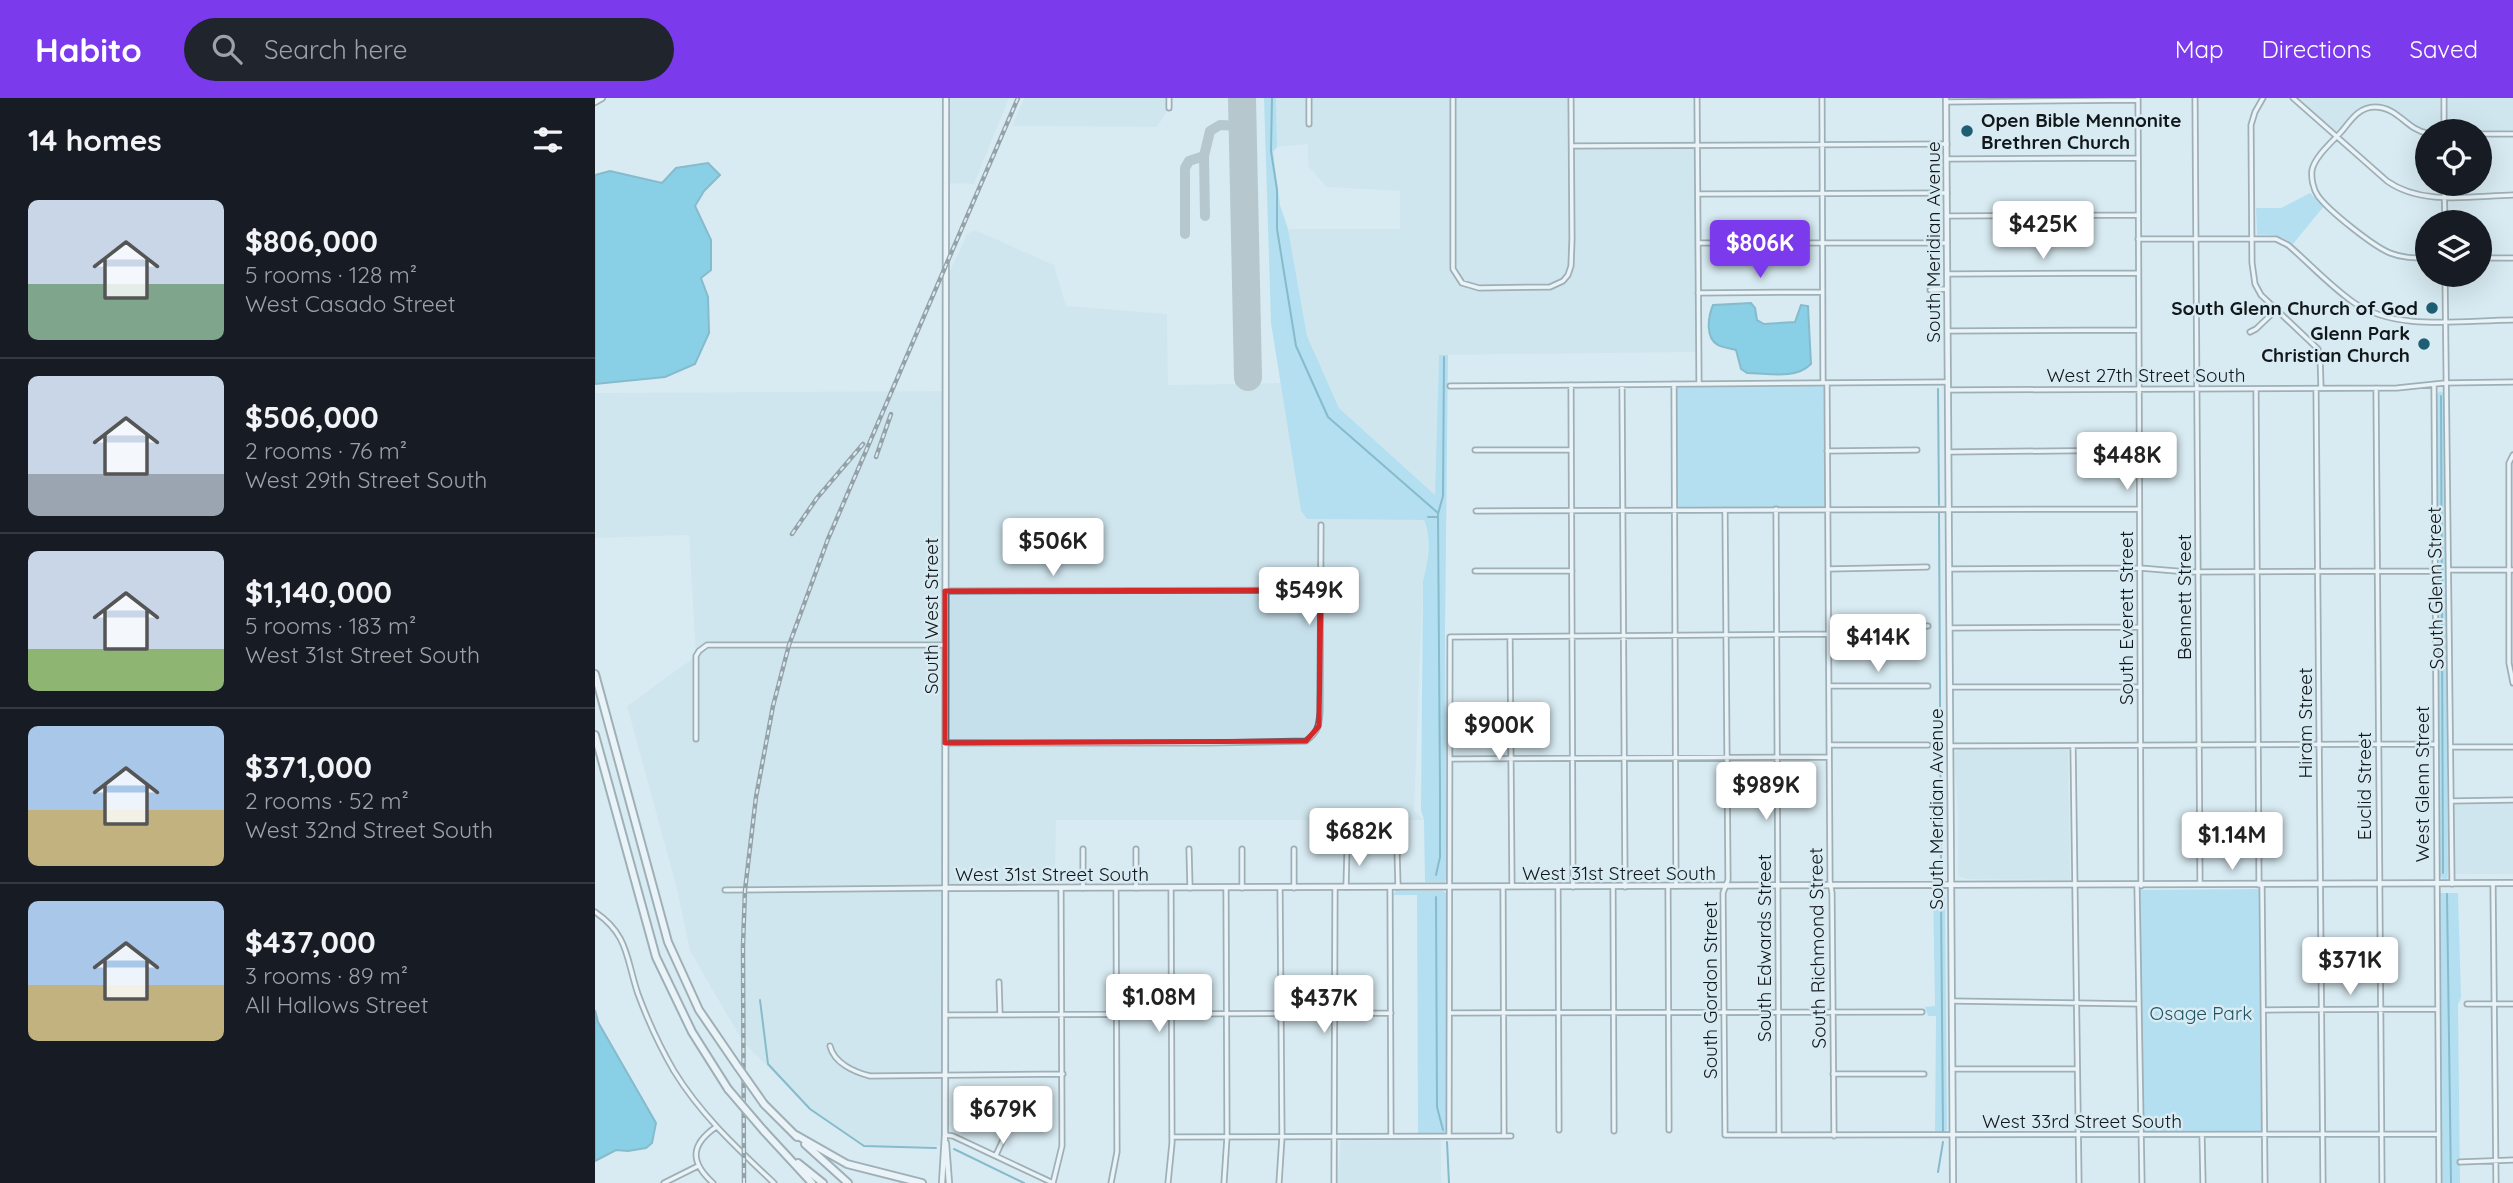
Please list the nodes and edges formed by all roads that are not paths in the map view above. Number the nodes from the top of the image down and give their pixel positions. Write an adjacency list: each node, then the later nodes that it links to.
1 (602, 98): 15 (street)
2 (946, 98): 108 (street, South West Street)
3 (1169, 98): 16 (street)
4 (1309, 98): 18 (street)
5 (1453, 98): 26 (street)
6 (1571, 98): 26 (street)
7 (1697, 98): 25 (street)
8 (1822, 98): 23 (street, South Richmond Street)
9 (2195, 98): 40 (street, Bennett Street)
10 (2263, 98): 41 (street, Hiram Street)
11 (2293, 98): 22 (street)
12 (2444, 98): 17 (street)
13 (2138, 99): 14 (street); 27 (street, South Everett Street)
14 (1947, 100): 24 (street, South Meridian Avenue)
15 (595, 103)
16 (1169, 108)
17 (2444, 119)
18 (1309, 124)
19 (2415, 129): 22 (street)
20 (2492, 134): 21 (street)
21 (2513, 134)
22 (2337, 136): 32 (street); 45 (street)
23 (1821, 144): 24 (street); 25 (street); 29 (street, South Richmond Street)
24 (1947, 144): 28 (street, South Meridian Avenue)
25 (1697, 145): 26 (street); 31 (street)
26 (1572, 146)
27 (2138, 158): 28 (street); 37 (street, South Everett Street)
28 (1947, 159): 30 (street, South Meridian Avenue)
29 (1822, 193): 30 (street); 31 (street); 42 (street, South Richmond Street)
30 (1947, 193): 38 (street, South Meridian Avenue)
31 (1698, 194): 43 (street)
32 (2415, 195)
33 (2492, 195): 34 (street)
34 (2513, 195)
35 (2445, 196): 36 (street)
36 (2445, 210)
37 (2138, 215): 38 (street); 39 (street, South Everett Street)
38 (1947, 216): 44 (street, South Meridian Avenue)
39 (2138, 239): 40 (street); 48 (street, South Everett Street)
40 (2196, 239): 41 (street); 73 (street, Bennett Street)
41 (2252, 239): 55 (street, Hiram Street); 57 (street)
42 (1822, 242): 43 (street); 44 (street); 53 (street, South Richmond Street)
43 (1698, 243): 54 (street)
44 (1947, 243): 49 (street, South Meridian Avenue)
45 (2415, 257)
46 (2492, 258): 47 (street)
47 (2513, 258)
48 (2138, 273): 49 (street); 58 (street, South Everett Street)
49 (1947, 274): 51 (street, South Meridian Avenue)
50 (2445, 287): 57 (street, South Glenn Street)
51 (1947, 289): 52 (street); 59 (street, South Meridian Avenue)
52 (1930, 290)
53 (1822, 292): 54 (street); 63 (street, South Richmond Street)
54 (1698, 293): 66 (street)
55 (2276, 310): 60 (street); 71 (street, Hiram Street)
56 (2513, 320): 57 (street)
57 (2445, 321): 64 (street, South Glenn Street)
58 (2139, 330): 59 (street); 76 (street, South Everett Street)
59 (1947, 331): 61 (street, South Meridian Avenue)
60 (2250, 332)
61 (1948, 382): 63 (street); 75 (street, South Meridian Avenue)
62 (2513, 382): 64 (street, West 27th Street South)
63 (1825, 383): 66 (street); 81 (street, South Richmond Street)
64 (2445, 383): 69 (street, West 27th Street South); 98 (street, South Glenn Street)
65 (1674, 384): 66 (street); 68 (street); 89 (street)
66 (1699, 384)
67 (1571, 385): 68 (street); 70 (street); 78 (street)
68 (1622, 385): 88 (street)
69 (2434, 385): 72 (street, West 27th Street South); 102 (street, West Glenn Street)
70 (1450, 386)
71 (2319, 388): 72 (street, West 27th Street South); 74 (street, West 27th Street South); 105 (street, Hiram Street)
72 (2376, 388): 106 (street, Euclid Street)
73 (2196, 389): 74 (street, West 27th Street South); 76 (street, West 27th Street South); 103 (street, Bennett Street)
74 (2256, 389): 104 (street)
75 (1948, 390): 76 (street, West 27th Street South); 82 (street, South Meridian Avenue)
76 (2139, 390): 80 (street, South Everett Street)
77 (1475, 450): 78 (street)
78 (1571, 450): 92 (street)
79 (1917, 450): 81 (street)
80 (2139, 450): 82 (street); 87 (street, South Everett Street)
81 (1827, 451): 85 (street, South Richmond Street)
82 (1948, 452): 86 (street, South Meridian Avenue)
83 (2513, 455): 99 (street)
84 (1776, 509): 85 (street); 90 (street); 115 (street, South Edwards Street)
85 (1827, 509): 86 (street); 96 (street, South Richmond Street)
86 (1948, 509): 87 (street); 97 (street, South Meridian Avenue)
87 (2139, 509): 95 (street, South Everett Street)
88 (1623, 510): 89 (street); 92 (street); 118 (street)
89 (1674, 510): 90 (street); 119 (street)
90 (1725, 510): 114 (street, South Gordon Street)
91 (1476, 511): 92 (street)
92 (1572, 511): 101 (street)
93 (1321, 525): 107 (street)
94 (1927, 567): 96 (street)
95 (2140, 568): 97 (street); 103 (street); 111 (street, South Everett Street)
96 (1827, 569): 110 (street, South Richmond Street)
97 (1949, 569): 112 (street, South Meridian Avenue)
98 (2450, 570): 99 (street); 140 (street, South Glenn Street)
99 (2511, 570): 122 (street)
100 (1475, 571): 101 (street)
101 (1572, 571): 117 (street)
102 (2435, 571): 106 (street); 131 (street, West Glenn Street)
103 (2198, 572): 104 (street); 135 (street, Bennett Street)
104 (2257, 572): 105 (street); 136 (street)
105 (2318, 572): 106 (street); 137 (street, Hiram Street)
106 (2377, 572): 130 (street, Euclid Street)
107 (1321, 590): 108 (street); 129 (street)
108 (945, 591): 120 (street, South West Street)
109 (1928, 626): 110 (street)
110 (1828, 627): 113 (street, South Richmond Street)
111 (2140, 627): 112 (street); 126 (street, South Everett Street)
112 (1949, 628): 125 (street, South Meridian Avenue)
113 (1828, 634): 115 (street); 123 (street, South Richmond Street)
114 (1726, 635): 115 (street); 119 (street); 142 (street, South Gordon Street)
115 (1777, 635): 143 (street, South Edwards Street)
116 (1510, 636): 117 (street); 148 (street); 149 (street)
117 (1573, 636): 118 (street); 145 (street)
118 (1624, 636): 119 (street); 146 (street)
119 (1675, 636): 147 (street)
120 (945, 645): 128 (street); 129 (street, South West Street)
121 (595, 674): 243 (highway, bridge)
122 (2513, 683)
123 (1828, 686): 124 (street); 132 (street, South Richmond Street)
124 (1928, 686)
125 (1950, 687): 126 (street); 138 (street, South Meridian Avenue)
126 (2140, 687): 134 (street, South Everett Street)
127 (595, 735): 261 (highway, bridge)
128 (696, 739)
129 (945, 743): 185 (street, South West Street)
130 (2378, 744): 131 (street); 137 (street); 166 (street, Euclid Street)
131 (2436, 744): 159 (street, West Glenn Street)
132 (1828, 745): 133 (street); 144 (street, South Richmond Street)
133 (1928, 745)
134 (2141, 745): 135 (street); 139 (street); 171 (street, South Everett Street)
135 (2199, 745): 136 (street); 163 (street, Bennett Street)
136 (2259, 745): 137 (street); 164 (street)
137 (2319, 745): 165 (street, Hiram Street)
138 (1950, 746): 139 (street); 169 (street, South Meridian Avenue)
139 (2073, 746): 170 (street)
140 (2451, 747): 141 (street); 151 (street, South Glenn Street)
141 (2513, 747)
142 (1726, 757): 143 (street); 147 (street); 167 (street, South Gordon Street)
143 (1777, 757): 144 (street); 184 (street, South Edwards Street)
144 (1828, 757): 168 (street, South Richmond Street)
145 (1573, 758): 146 (street); 149 (street); 179 (street)
146 (1625, 758): 147 (street); 181 (street)
147 (1675, 758): 183 (street)
148 (1450, 759): 149 (street); 175 (street)
149 (1511, 759): 177 (street)
150 (2513, 800): 151 (street)
151 (2451, 801): 160 (street, South Glenn Street)
152 (1083, 849): 187 (street)
153 (1136, 849): 189 (street)
154 (1189, 849): 191 (street)
155 (1241, 849): 193 (street)
156 (1294, 849): 195 (street)
157 (1347, 849): 172 (street)
158 (1397, 849): 174 (street)
159 (2436, 884): 160 (street, West 31st Street South); 166 (street, West 31st Street South); 207 (street, West Glenn Street)
160 (2452, 884): 161 (street, West 31st Street South)
161 (2493, 884): 162 (street, West 31st Street South); 204 (street)
162 (2513, 884)
163 (2200, 885): 164 (street, West 31st Street South); 171 (street, West 31st Street South)
164 (2261, 885): 165 (street, West 31st Street South); 208 (street)
165 (2319, 885): 166 (street, West 31st Street South); 209 (street, Hiram Street)
166 (2378, 885): 206 (street, Euclid Street)
167 (1726, 886): 183 (street, West 31st Street South); 184 (street, West 31st Street South); 219 (street, South Gordon Street)
168 (1830, 886): 169 (street, West 31st Street South); 184 (street, West 31st Street South); 221 (street, South Richmond Street)
169 (1951, 886): 170 (street, West 31st Street South); 200 (street, South Meridian Avenue)
170 (2074, 886): 171 (street, West 31st Street South); 201 (street)
171 (2139, 886): 202 (street, South Everett Street)
172 (1346, 887): 173 (street, West 31st Street South); 196 (street, West 31st Street South)
173 (1390, 887): 174 (street, West 31st Street South); 213 (street)
174 (1398, 887): 175 (street, West 31st Street South)
175 (1450, 887): 176 (street, West 31st Street South); 214 (street)
176 (1503, 887): 177 (street, West 31st Street South); 215 (street)
177 (1512, 887): 178 (street, West 31st Street South)
178 (1558, 887): 179 (street, West 31st Street South); 216 (street)
179 (1573, 887): 180 (street, West 31st Street South)
180 (1613, 887): 181 (street, West 31st Street South); 217 (street)
181 (1625, 887): 182 (street, West 31st Street South)
182 (1668, 887): 183 (street, West 31st Street South); 218 (street)
183 (1677, 887)
184 (1778, 887): 220 (street, South Edwards Street)
185 (944, 888): 186 (street, West 31st Street South); 197 (street, West 31st Street South); 227 (street, South West Street)
186 (1061, 888): 187 (street, West 31st Street South); 223 (street)
187 (1083, 888): 188 (street, West 31st Street South)
188 (1116, 888): 189 (street, West 31st Street South); 224 (street)
189 (1136, 888): 190 (street, West 31st Street South)
190 (1171, 888): 191 (street, West 31st Street South); 225 (street)
191 (1189, 888): 192 (street, West 31st Street South)
192 (1226, 888): 193 (street, West 31st Street South); 226 (street)
193 (1242, 888): 194 (street, West 31st Street South)
194 (1280, 888): 195 (street, West 31st Street South); 211 (street)
195 (1294, 888): 196 (street, West 31st Street South)
196 (1335, 888): 212 (street)
197 (726, 890)
198 (595, 912): 235 (street)
199 (999, 982): 222 (street)
200 (1952, 1001): 201 (street); 229 (street, South Meridian Avenue)
201 (2077, 1004): 202 (street); 230 (street)
202 (2139, 1004): 249 (street, South Everett Street)
203 (2467, 1004): 204 (street)
204 (2494, 1004): 205 (street); 263 (street)
205 (2513, 1004)
206 (2379, 1009): 207 (street); 209 (street); 241 (street, Euclid Street)
207 (2437, 1009): 242 (street, West Glenn Street)
208 (2264, 1010): 209 (street); 251 (street)
209 (2321, 1010): 240 (street, Hiram Street)
210 (1922, 1012): 221 (street)
211 (1280, 1013): 212 (street); 226 (street); 252 (street)
212 (1336, 1013): 213 (street); 253 (street)
213 (1391, 1013): 254 (street)
214 (1450, 1013): 215 (street); 255 (street)
215 (1504, 1013): 216 (street); 256 (street)
216 (1559, 1013): 217 (street); 236 (street)
217 (1613, 1013): 218 (street); 239 (street)
218 (1669, 1013): 219 (street); 237 (street)
219 (1723, 1013): 220 (street); 245 (street, South Gordon Street)
220 (1778, 1013): 221 (street); 246 (street, South Edwards Street)
221 (1833, 1013): 232 (street, South Richmond Street)
222 (1000, 1014): 223 (street); 227 (street)
223 (1062, 1014): 224 (street); 231 (street)
224 (1117, 1014): 225 (street); 277 (street)
225 (1171, 1014): 226 (street); 259 (street)
226 (1226, 1014): 260 (street)
227 (944, 1015): 234 (street, South West Street)
228 (830, 1046): 234 (street)
229 (1952, 1069): 230 (street); 247 (street, South Meridian Avenue)
230 (2077, 1069): 248 (street)
231 (1063, 1074): 234 (street); 276 (street)
232 (1833, 1074): 233 (street); 258 (street, South Richmond Street)
233 (1924, 1074)
234 (945, 1075): 244 (street, South West Street)
235 (716, 1127): 266 (street); 269 (street)
236 (1559, 1130)
237 (1669, 1130)
238 (1007, 1131): 262 (street)
239 (1614, 1131)
240 (2323, 1134): 241 (street, West 33rd Street South); 251 (street, West 33rd Street South); 287 (street, Hiram Street)
241 (2381, 1134): 242 (street, West 33rd Street South); 288 (street, Euclid Street)
242 (2439, 1134): 289 (street, West Glenn Street)
243 (796, 1135): 272 (highway); 273 (highway)
244 (945, 1135): 262 (street); 274 (street, South West Street); 275 (street, South West Street)
245 (1725, 1135): 246 (street, West 33rd Street South)
246 (1779, 1135): 258 (street, West 33rd Street South)
247 (1953, 1135): 248 (street, West 33rd Street South); 258 (street, West 33rd Street South); 282 (street, South Meridian Avenue)
248 (2078, 1135): 249 (street, West 33rd Street South); 283 (street)
249 (2141, 1135): 250 (street, West 33rd Street South); 284 (street, South Everett Street)
250 (2202, 1135): 251 (street, West 33rd Street South); 285 (street)
251 (2265, 1135): 286 (street)
252 (1282, 1136): 253 (street); 260 (street); 280 (street)
253 (1336, 1136): 254 (street); 281 (street)
254 (1391, 1136): 255 (street)
255 (1449, 1136): 256 (street)
256 (1504, 1136): 257 (street)
257 (1511, 1136)
258 (1834, 1136)
259 (1172, 1137): 260 (street); 278 (street)
260 (1227, 1137): 279 (street)
261 (783, 1151): 270 (highway); 271 (highway)
262 (996, 1156): 276 (street)
263 (2496, 1160): 264 (street); 265 (street); 290 (street)
264 (2513, 1160)
265 (2460, 1162)
266 (698, 1166): 267 (street); 268 (street)
267 (664, 1183)
268 (713, 1183)
269 (773, 1183)
270 (812, 1183)
271 (823, 1183)
272 (848, 1183)
273 (922, 1183)
274 (942, 1183)
275 (949, 1183)
276 (1053, 1183)
277 (1111, 1183)
278 (1168, 1183)
279 (1224, 1183)
280 (1279, 1183)
281 (1334, 1183)
282 (1953, 1183)
283 (2079, 1183)
284 (2141, 1183)
285 (2203, 1183)
286 (2265, 1183)
287 (2323, 1183)
288 (2382, 1183)
289 (2439, 1183)
290 (2496, 1183)

